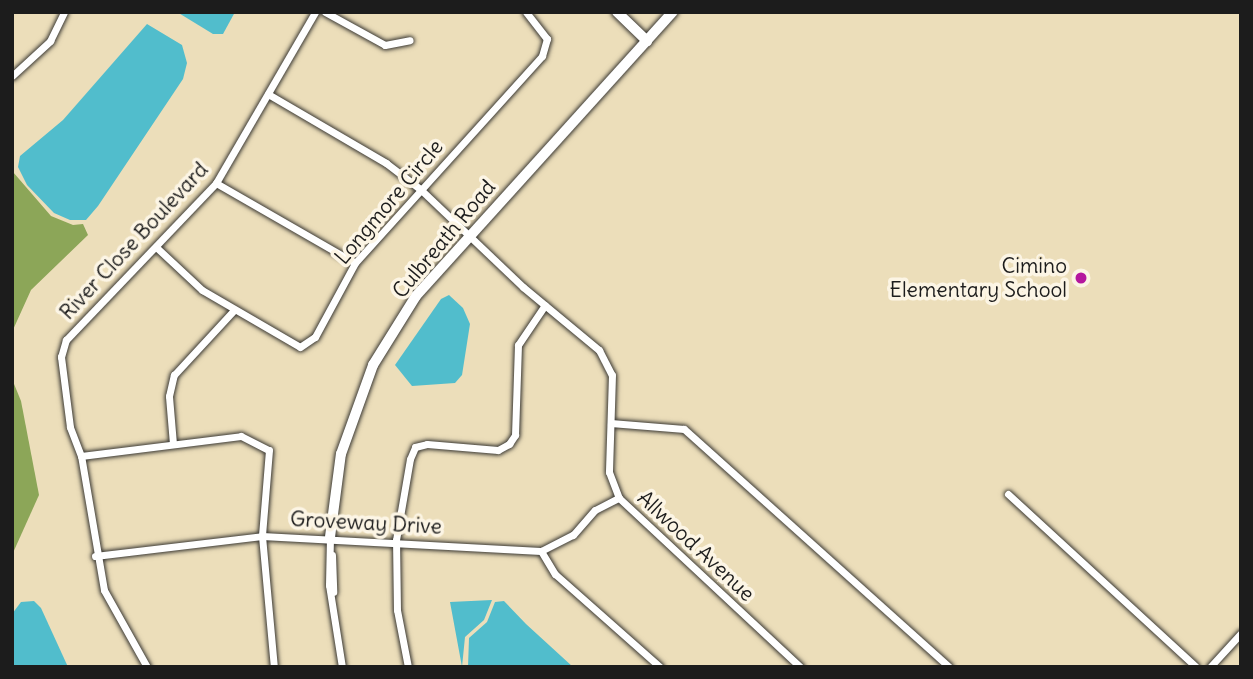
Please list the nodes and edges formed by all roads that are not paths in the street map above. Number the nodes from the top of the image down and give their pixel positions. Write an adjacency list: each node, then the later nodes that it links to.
1 (64, 12): 9 (street)
2 (315, 12): 10 (street, River Close Boulevard)
3 (325, 12): 7 (street)
4 (526, 12): 12 (street, Longmore Circle)
5 (617, 12): 8 (street)
6 (673, 12): 8 (street, Culbreath Road)
7 (410, 40)
8 (647, 41): 13 (street, Culbreath Road)
9 (12, 76)
10 (268, 94): 11 (street, River Close Boulevard); 12 (street, Allwood Avenue)
11 (216, 183): 14 (street, River Close Boulevard); 15 (street)
12 (420, 189): 13 (street, Allwood Avenue); 15 (street, Longmore Circle)
13 (468, 238): 16 (street, Allwood Avenue); 24 (street, Culbreath Road)
14 (156, 247): 17 (street, Longmore Circle); 20 (street, River Close Boulevard)
15 (355, 263): 17 (street, Longmore Circle)
16 (545, 305): 18 (street, Allwood Avenue); 25 (street)
17 (233, 311): 19 (street)
18 (611, 423): 22 (street, Allwood Avenue); 35 (street)
19 (173, 444): 20 (street); 23 (street)
20 (81, 456): 27 (street, River Close Boulevard)
21 (1008, 494): 36 (street)
22 (620, 498): 26 (street); 34 (street, Allwood Avenue)
23 (262, 536): 24 (street, Groveway Drive); 27 (street, Groveway Drive); 30 (street)
24 (330, 537): 25 (street, Groveway Drive); 31 (street, Culbreath Road)
25 (396, 540): 26 (street, Groveway Drive); 32 (street)
26 (541, 551): 33 (street)
27 (94, 556): 29 (street, River Close Boulevard)
28 (1241, 633): 37 (street)
29 (147, 667)
30 (274, 667)
31 (342, 667)
32 (408, 667)
33 (660, 667)
34 (800, 667)
35 (949, 667)
36 (1196, 667)
37 (1210, 667)

